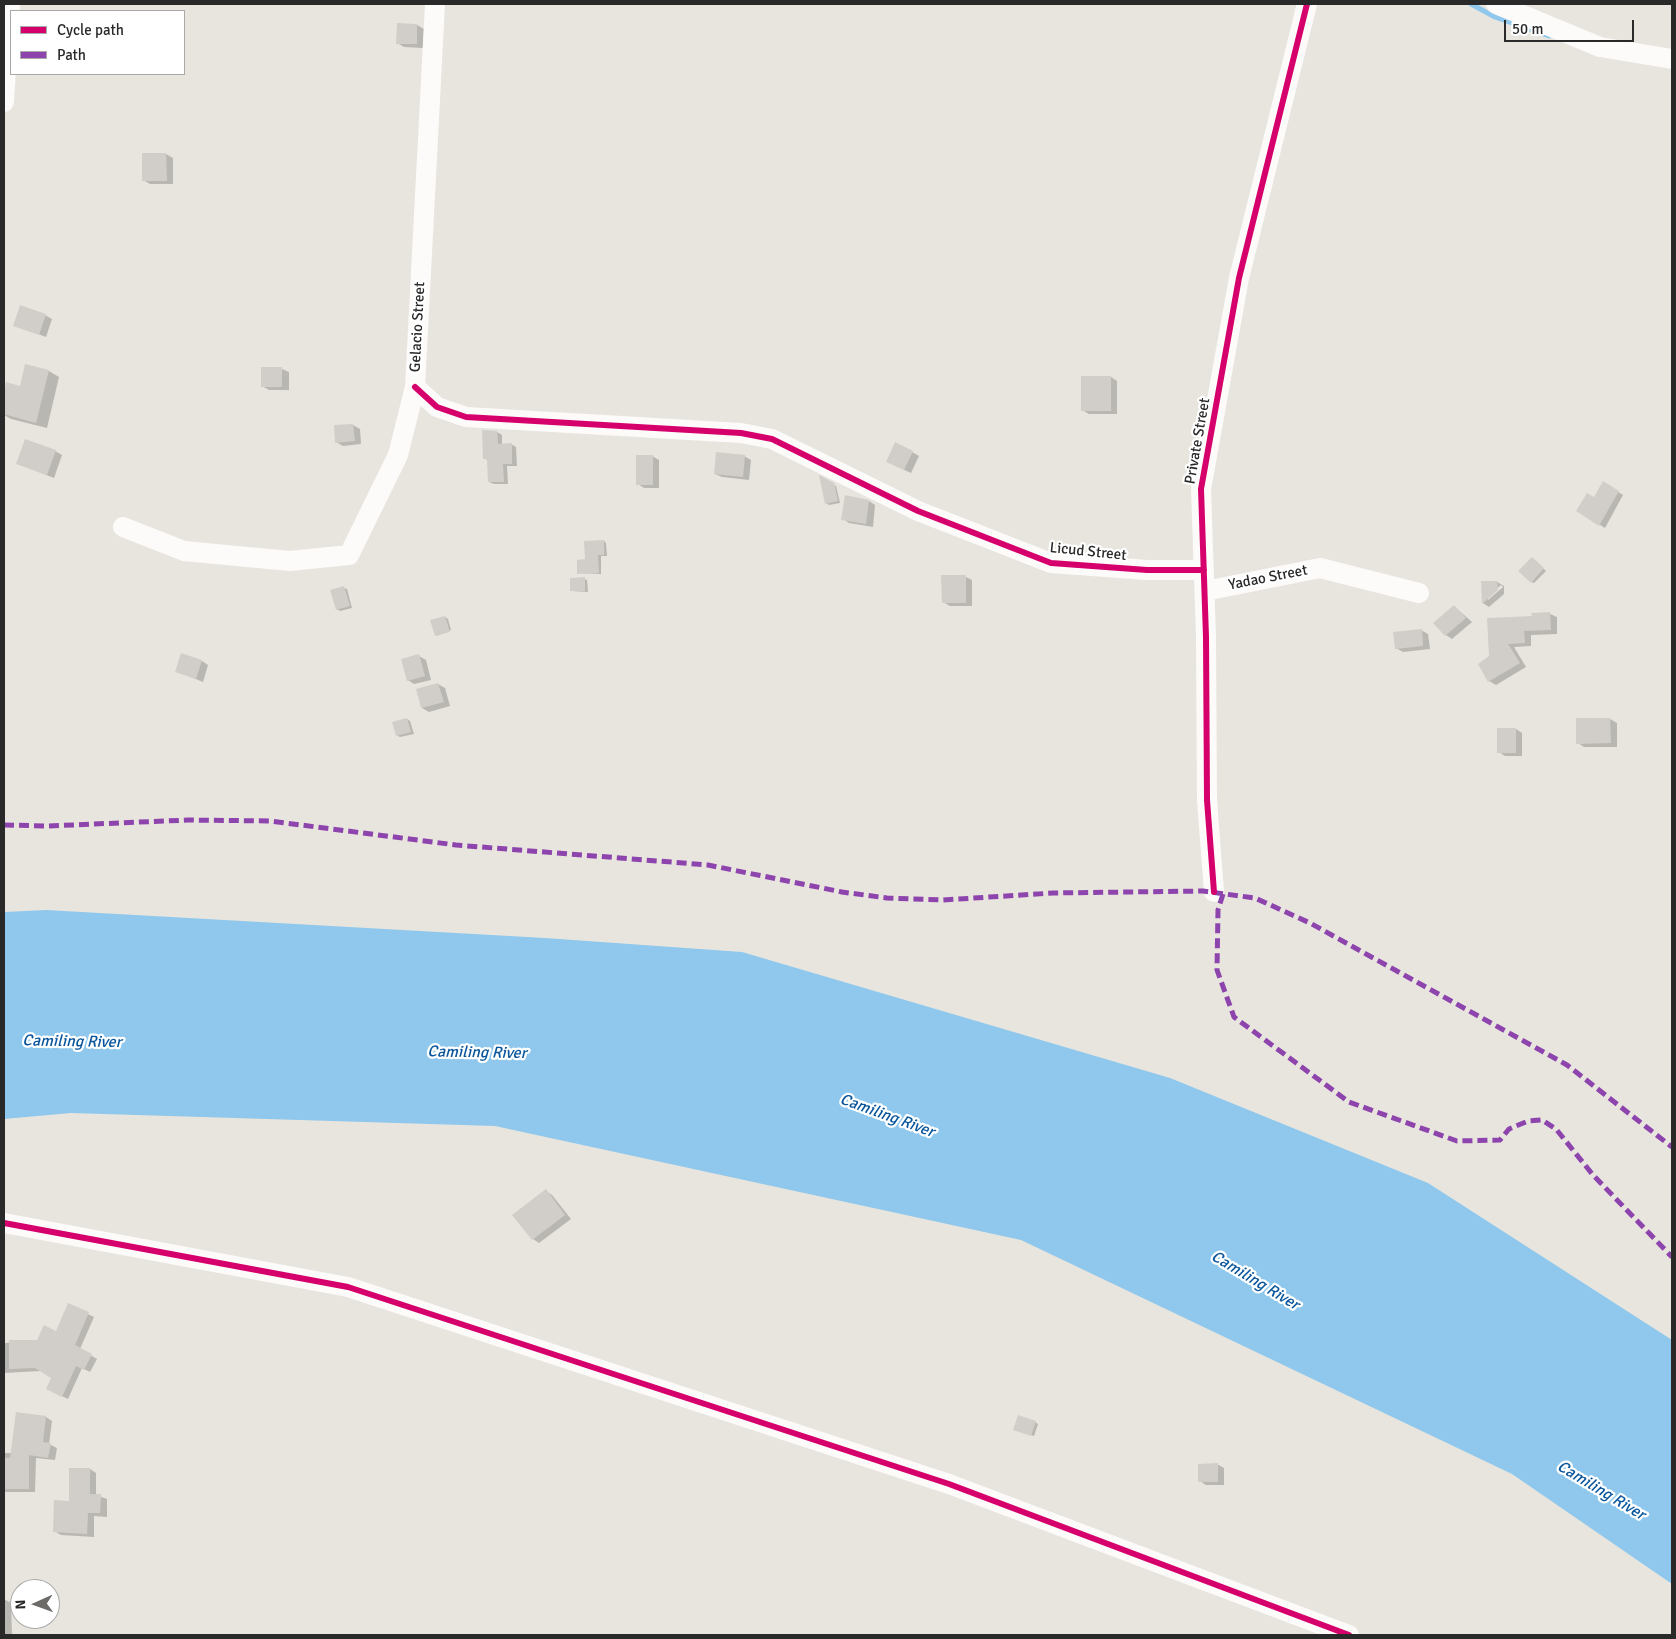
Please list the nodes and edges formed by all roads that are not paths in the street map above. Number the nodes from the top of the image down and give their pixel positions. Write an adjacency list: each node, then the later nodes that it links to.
1 (10, 4): 6 (street)
2 (435, 4): 7 (street, Gelacio Street)
3 (1307, 4): 9 (street, Private Street)
4 (1496, 4): 5 (street)
5 (1672, 59)
6 (4, 102)
7 (415, 387): 8 (street, Gelacio Street); 9 (street, Licud Street)
8 (123, 527)
9 (1204, 570): 10 (street, Private Street)
10 (1205, 591): 11 (street, Yadao Street); 12 (street, Private Street)
11 (1419, 592)
12 (1214, 892)
13 (4, 1223): 14 (street)
14 (1349, 1635)

